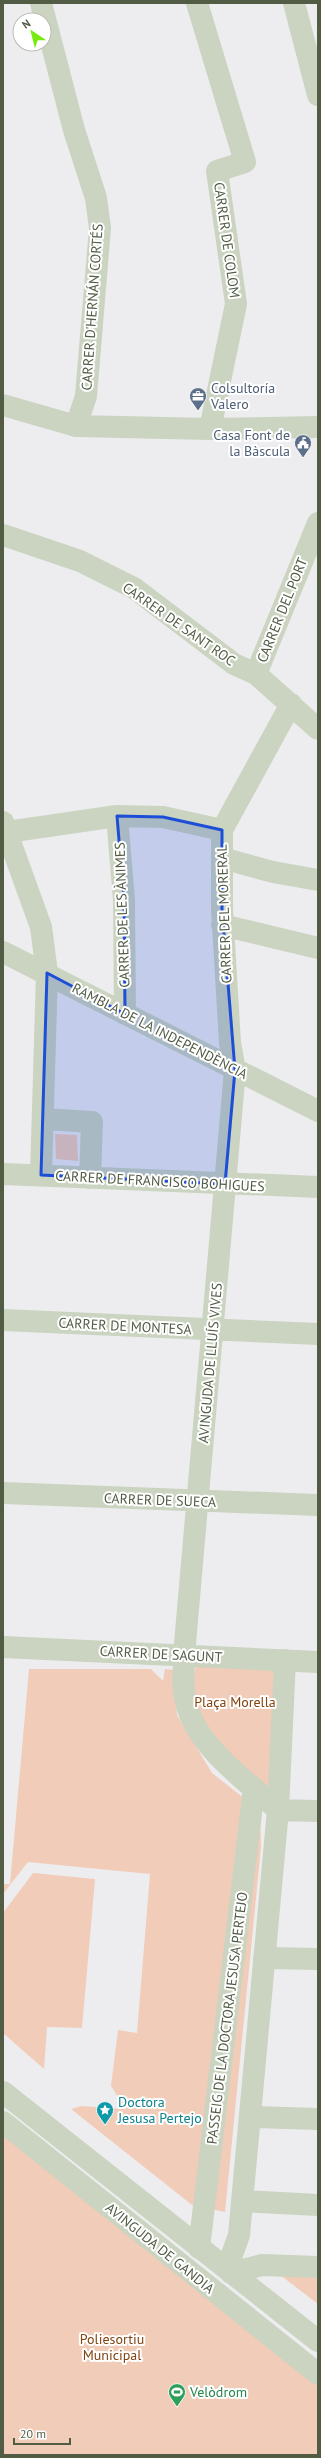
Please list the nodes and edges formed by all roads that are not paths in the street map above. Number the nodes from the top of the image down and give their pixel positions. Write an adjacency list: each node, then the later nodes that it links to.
1 (41, 3): 6 (street, CARRER D'HERNÁN CORTÉS)
2 (197, 3): 8 (street, CARRER DE COLOM)
3 (294, 3): 4 (street)
4 (318, 95)
5 (3, 405): 6 (street)
6 (76, 426): 8 (street)
7 (318, 427): 8 (street)
8 (210, 429)
9 (318, 523): 11 (street, CARRER DEL PORT)
10 (3, 535): 12 (street, CARRER DE SANT ROC)
11 (314, 545): 12 (street, CARRER DEL PORT)
12 (256, 674): 13 (street, CARRER DE SANT ROC)
13 (291, 704): 14 (street, CARRER DE SANT ROC); 17 (street, CARRER DEL MORERAL)
14 (318, 729)
15 (117, 816): 16 (street); 17 (street); 24 (street, CARRER DE LES ÀNIMES)
16 (5, 827): 23 (street)
17 (222, 830): 18 (street, CARRER DEL MORERAL)
18 (222, 858): 19 (street); 20 (street, CARRER DEL MORERAL)
19 (318, 880)
20 (222, 925): 21 (street); 25 (street, CARRER DEL MORERAL)
21 (318, 948)
22 (3, 952): 23 (street, RAMBLA DE LA INDEPENDÈNCIA)
23 (47, 973): 24 (street, RAMBLA DE LA INDEPENDÈNCIA); 27 (street)
24 (125, 1014): 25 (street, RAMBLA DE LA INDEPENDÈNCIA)
25 (235, 1070): 26 (street, RAMBLA DE LA INDEPENDÈNCIA); 31 (street, AVINGUDA DE LLUÍS VIVES)
26 (318, 1111)
27 (44, 1119): 29 (street); 30 (street)
28 (3, 1174): 29 (street, CARRER DE FRANCISCO BOHIGUES)
29 (41, 1175): 30 (street, CARRER DE FRANCISCO BOHIGUES)
30 (90, 1178): 31 (street, CARRER DE FRANCISCO BOHIGUES)
31 (225, 1184): 32 (street, CARRER DE FRANCISCO BOHIGUES); 34 (street, AVINGUDA DE LLUÍS VIVES)
32 (318, 1187)
33 (3, 1320): 34 (street, CARRER DE MONTESA)
34 (213, 1330): 35 (street, CARRER DE MONTESA); 37 (street, AVINGUDA DE LLUÍS VIVES)
35 (318, 1334)
36 (3, 1492): 37 (street, CARRER DE SUECA)
37 (198, 1502): 38 (street, CARRER DE SUECA); 40 (street, AVINGUDA DE LLUÍS VIVES)
38 (318, 1505)
39 (3, 1647): 40 (street, CARRER DE SAGUNT)
40 (184, 1656): 41 (street, CARRER DE SAGUNT); 43 (street, AVINGUDA DE LLUÍS VIVES)
41 (285, 1660): 42 (street, CARRER DE SAGUNT); 44 (street, PASSEIG DE LA DOCTORA JESUSA PERTEJO)
42 (318, 1662)
43 (254, 1788): 44 (street, AVINGUDA DE LLUÍS VIVES); 54 (street, PASSEIG DE LA DOCTORA JESUSA PERTEJO)
44 (278, 1810): 45 (street); 46 (street, PASSEIG DE LA DOCTORA JESUSA PERTEJO)
45 (318, 1811)
46 (264, 1958): 47 (street); 49 (street, PASSEIG DE LA DOCTORA JESUSA PERTEJO)
47 (318, 1959)
48 (3, 2092): 54 (street, AVINGUDA DE GANDIA)
49 (250, 2116): 50 (street); 52 (street, PASSEIG DE LA DOCTORA JESUSA PERTEJO)
50 (318, 2119)
51 (3, 2122): 58 (street, AVINGUDA DE GANDIA)
52 (242, 2201): 53 (street); 56 (street, PASSEIG DE LA DOCTORA JESUSA PERTEJO)
53 (318, 2205)
54 (199, 2248): 56 (street, AVINGUDA DE GANDIA)
55 (318, 2267): 56 (street)
56 (229, 2271): 57 (street, AVINGUDA DE GANDIA)
57 (318, 2342)
58 (318, 2374)

